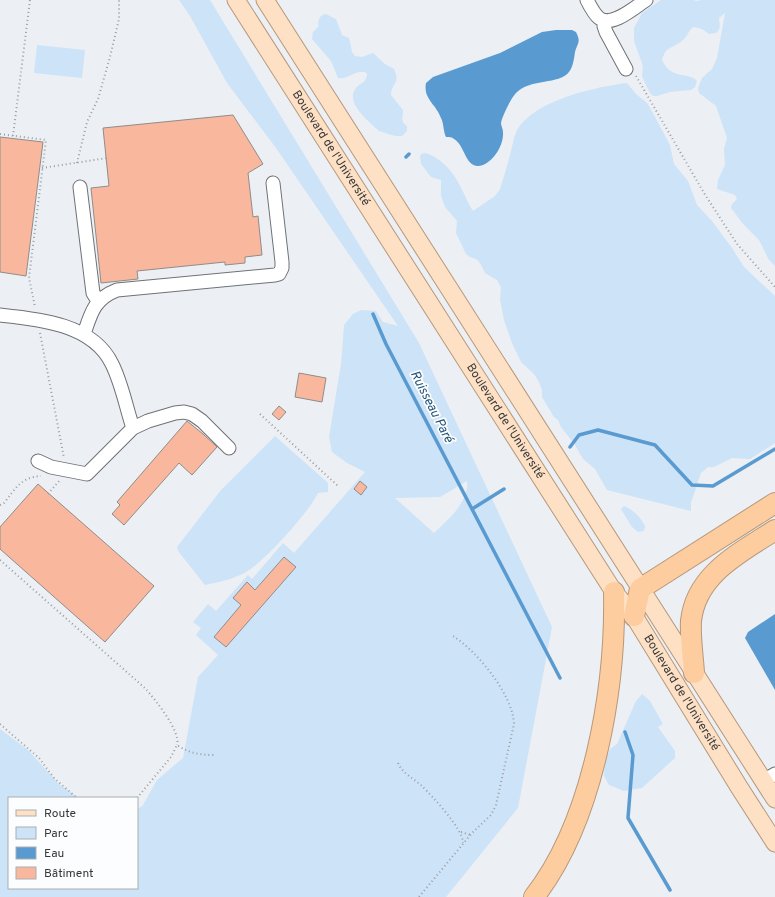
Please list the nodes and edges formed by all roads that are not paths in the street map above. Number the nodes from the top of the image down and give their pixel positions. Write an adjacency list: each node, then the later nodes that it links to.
1 (236, 0): 18 (main road, Boulevard de l'Université)
2 (265, 0): 17 (main road, Boulevard de l'Université)
3 (587, 0): 5 (lane)
4 (646, 0): 5 (lane)
5 (606, 21): 6 (lane)
6 (626, 69)
7 (273, 183): 9 (lane)
8 (80, 187): 9 (lane)
9 (98, 301): 11 (lane)
10 (0, 315): 11 (lane)
11 (84, 334): 12 (lane)
12 (133, 428): 13 (lane); 14 (lane)
13 (229, 448)
14 (38, 461)
15 (775, 503): 17 (highway)
16 (775, 530): 20 (highway)
17 (640, 589): 19 (highway); 20 (main road, Boulevard de l'Université)
18 (614, 592): 19 (main road, Boulevard de l'Université); 24 (highway)
19 (634, 616): 23 (main road, Boulevard de l'Université)
20 (694, 673): 21 (main road, Boulevard de l'Université)
21 (769, 777): 22 (main road, Boulevard de l'Université)
22 (775, 799)
23 (775, 843)
24 (534, 897)

